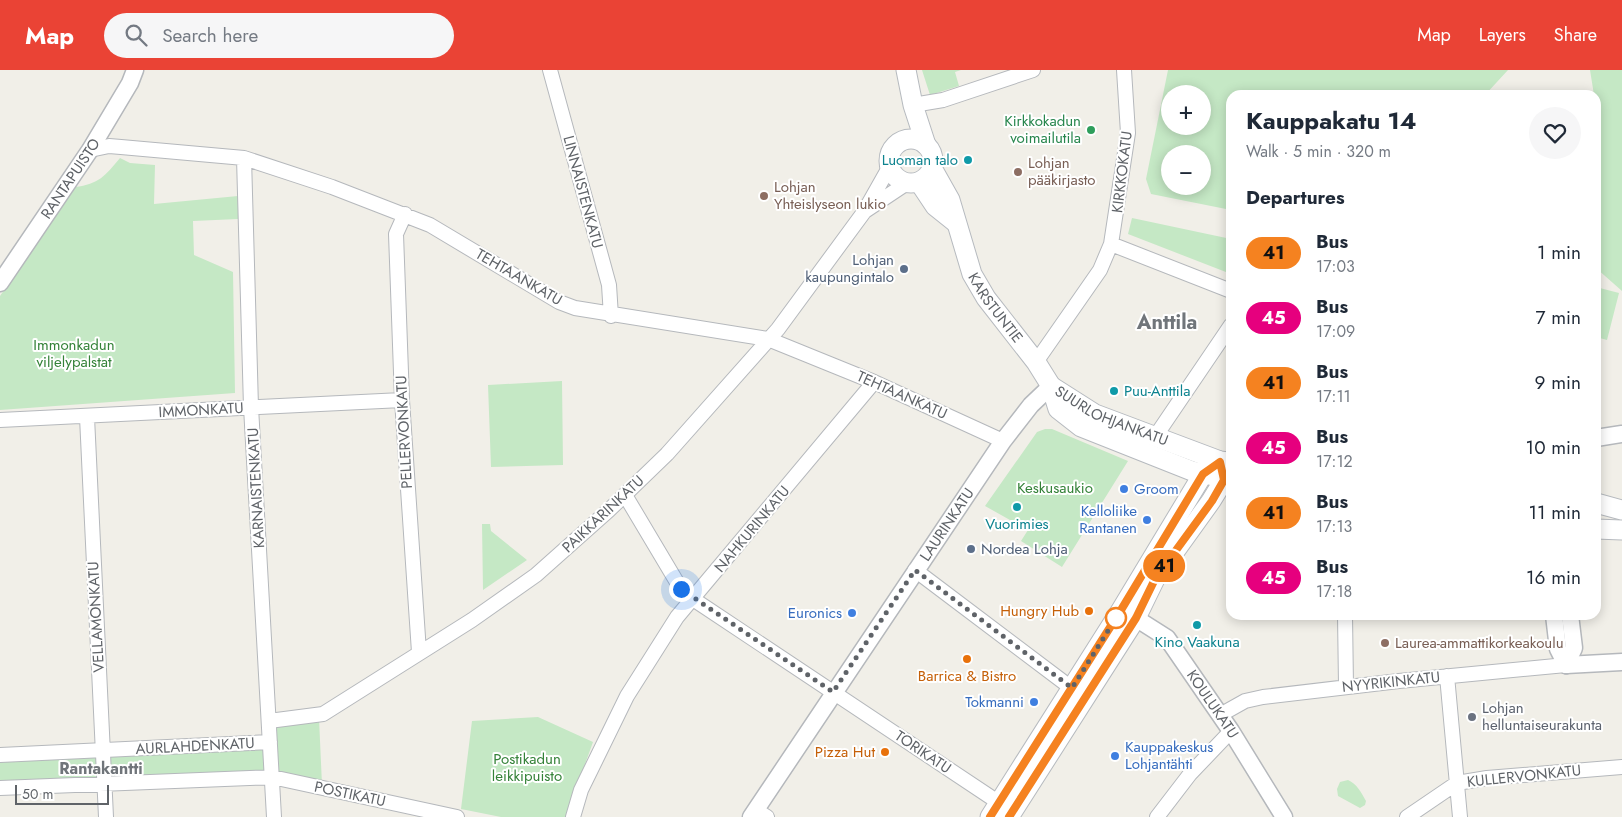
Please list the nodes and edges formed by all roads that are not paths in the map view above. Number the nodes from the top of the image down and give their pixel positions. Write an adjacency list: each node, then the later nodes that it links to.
1 (135, 70): 9 (street, RANTAPUISTO)
2 (550, 70): 18 (street, LINNAISTENKATU)
3 (906, 70): 6 (main road)
4 (1033, 70): 6 (street)
5 (1121, 71): 15 (street, KIRKKOKATU)
6 (913, 105): 7 (main road); 8 (main road)
7 (898, 144): 8 (main road); 11 (main road)
8 (926, 145): 12 (main road)
9 (90, 150): 10 (street, TEHTAANKATU); 16 (street, RANTAPUISTO)
10 (244, 158): 14 (street, TEHTAANKATU); 25 (street, KARNAISTENKATU)
11 (890, 166): 12 (main road); 13 (street, PAIKKARINKATU)
12 (919, 178): 13 (street, PAIKKARINKATU); 21 (main road, KARSTUNTIE)
13 (864, 212): 20 (street, PAIKKARINKATU)
14 (405, 214): 18 (street, TEHTAANKATU); 24 (street, PELLERVONKATU)
15 (1112, 244): 17 (street); 21 (street)
16 (0, 283)
17 (1226, 289)
18 (611, 316): 20 (street, TEHTAANKATU)
19 (1226, 332): 29 (street)
20 (768, 339): 22 (street, TEHTAANKATU); 36 (street, PAIKKARINKATU)
21 (1036, 362): 23 (main road, KARSTUNTIE)
22 (874, 382): 31 (street, TEHTAANKATU); 42 (street, NAHKURINKATU)
23 (1051, 386): 29 (main road, SUURLOHJANKATU); 31 (street, LAURINKATU); 33 (main road, SUURLOHJANKATU)
24 (402, 400): 25 (street, IMMONKATU); 47 (street, PELLERVONKATU)
25 (251, 407): 26 (street, IMMONKATU); 55 (street, KARNAISTENKATU)
26 (87, 417): 27 (street, IMMONKATU); 58 (street, VELLAMONKATU)
27 (0, 420)
28 (1622, 434): 30 (street)
29 (1155, 437): 32 (main road, SUURLOHJANKATU)
30 (1601, 437)
31 (1003, 441): 41 (street, LAURINKATU)
32 (1225, 462): 33 (main road)
33 (1203, 474): 34 (main road, SUURLOHJANKATU); 43 (main road)
34 (1226, 480)
35 (1226, 483): 43 (main road)
36 (625, 496): 42 (street); 47 (street, PAIKKARINKATU)
37 (1601, 504): 38 (main road)
38 (1622, 510)
39 (1601, 529): 40 (main road)
40 (1622, 530)
41 (915, 570): 52 (street, LAURINKATU); 53 (street)
42 (693, 599): 52 (street); 70 (street, NAHKURINKATU)
43 (1128, 614): 53 (main road); 54 (street, KOULUKATU)
44 (1345, 620): 51 (street)
45 (1555, 620): 49 (street)
46 (1571, 620): 49 (street)
47 (419, 652): 55 (street, PAIKKARINKATU)
48 (1622, 662): 49 (street)
49 (1566, 665): 50 (street, NYYRIKINKATU)
50 (1447, 676): 51 (street, NYYRIKINKATU); 62 (street)
51 (1346, 686): 54 (street, NYYRIKINKATU)
52 (833, 692): 65 (street, TORIKATU); 66 (street, LAURINKATU)
53 (1078, 693): 65 (main road)
54 (1220, 715): 56 (street, KOULUKATU)
55 (269, 721): 57 (street, KARNAISTENKATU)
56 (1231, 731): 71 (street); 72 (street, KOULUKATU)
57 (270, 742): 58 (street, AURLAHDENKATU); 61 (street, KARNAISTENKATU)
58 (102, 750): 59 (street, AURLAHDENKATU); 63 (street, VELLAMONKATU)
59 (0, 755)
60 (1622, 767): 62 (street, KULLERVONKATU)
61 (272, 777): 63 (street); 68 (street, KARNAISTENKATU); 69 (street, POSTIKATU)
62 (1457, 783): 73 (street, KULLERVONKATU); 74 (street)
63 (104, 784): 64 (street); 67 (street, VELLAMONKATU)
64 (0, 788)
65 (1003, 812)
66 (758, 815)
67 (106, 817)
68 (274, 817)
69 (457, 817)
70 (573, 817)
71 (1157, 817)
72 (1284, 817)
73 (1407, 817)
74 (1460, 817)

